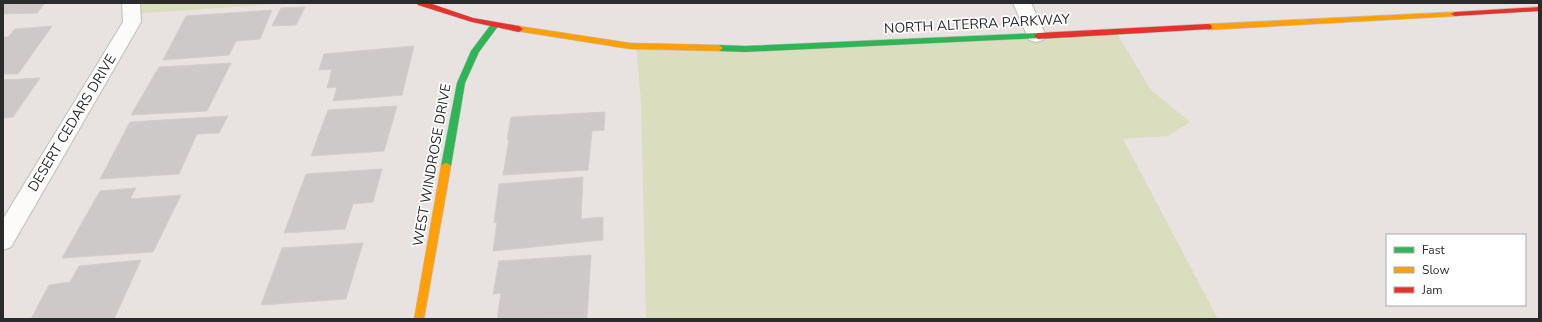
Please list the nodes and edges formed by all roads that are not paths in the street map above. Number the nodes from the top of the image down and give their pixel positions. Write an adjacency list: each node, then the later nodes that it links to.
1 (131, 3): 7 (street, DESERT CEDARS DRIVE)
2 (421, 3): 5 (street, NORTH ALTERRA PARKWAY)
3 (1022, 3): 6 (street)
4 (1539, 9): 6 (street, NORTH ALTERRA PARKWAY)
5 (495, 25): 6 (street, NORTH ALTERRA PARKWAY); 8 (street, WEST WINDROSE DRIVE)
6 (1036, 36)
7 (3, 240)
8 (419, 319)

